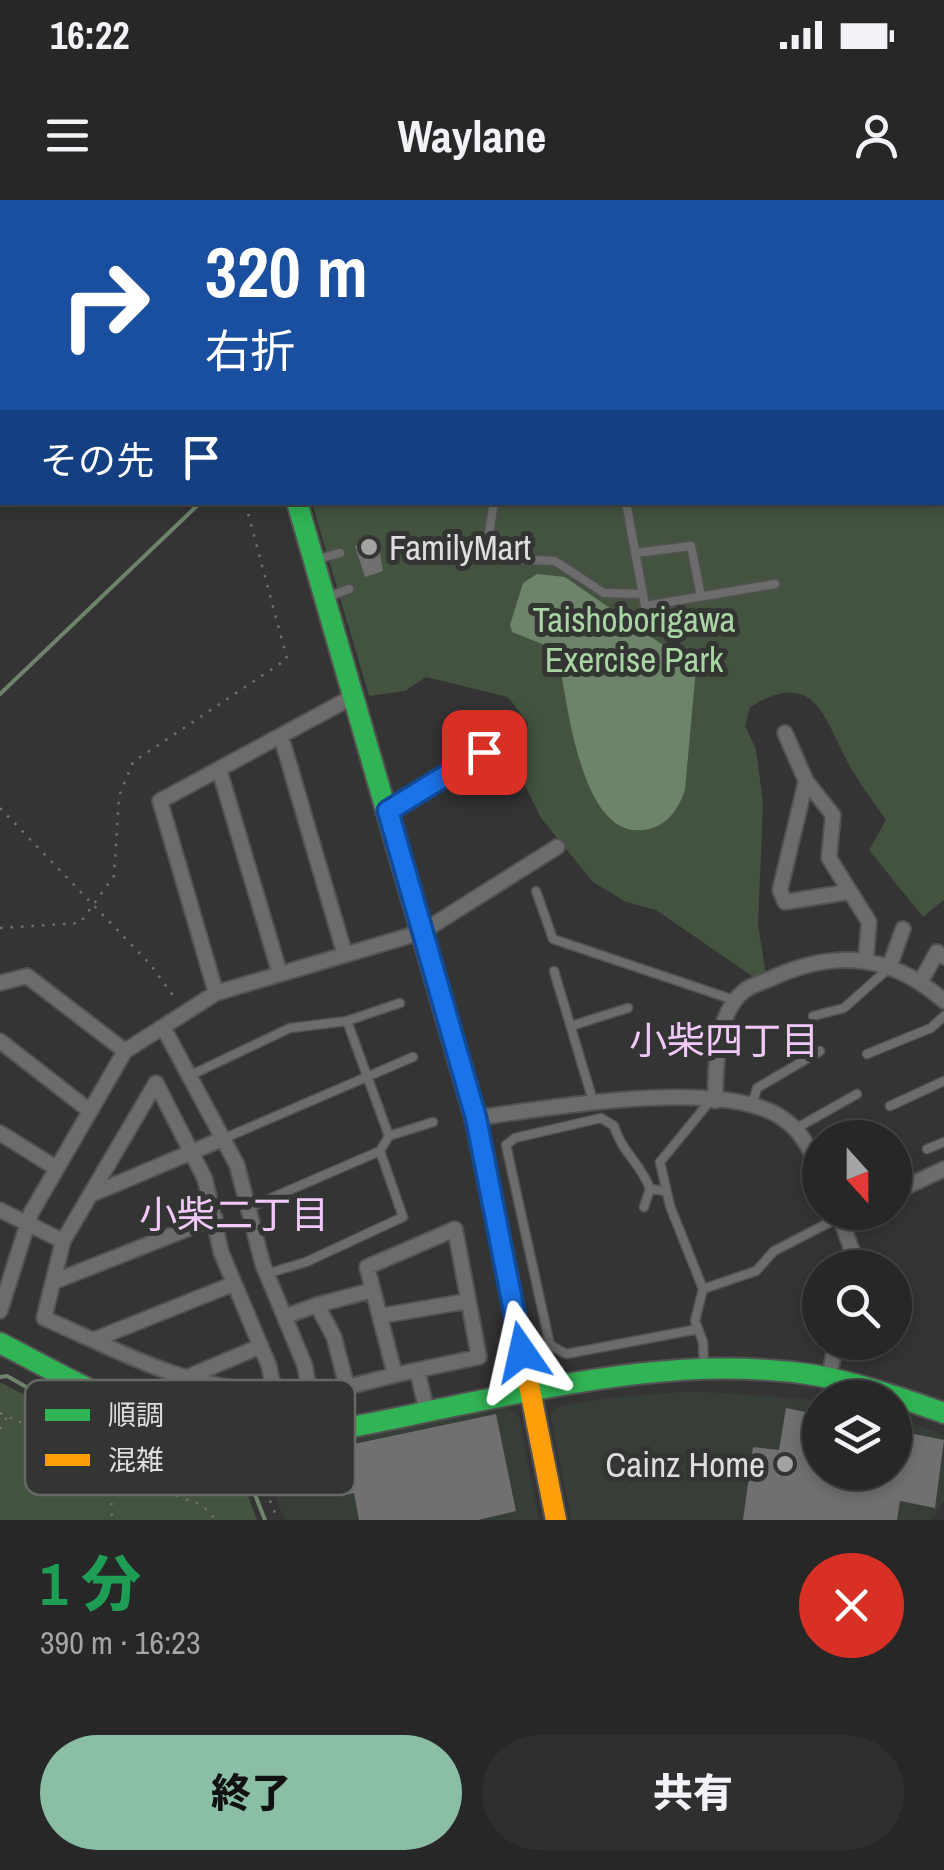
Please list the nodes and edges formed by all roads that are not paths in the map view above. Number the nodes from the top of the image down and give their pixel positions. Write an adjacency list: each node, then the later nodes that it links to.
1 (298, 505): 6 (street)
2 (494, 505): 9 (lane)
3 (627, 505): 5 (lane)
4 (340, 553): 6 (lane)
5 (635, 553): 9 (lane); 10 (lane)
6 (314, 560): 11 (street)
7 (775, 584): 10 (lane)
8 (348, 588): 11 (lane)
9 (643, 594): 10 (lane)
10 (700, 596)
11 (325, 598): 12 (street)
12 (354, 696): 14 (street); 18 (street)
13 (786, 734): 17 (street)
14 (281, 736): 16 (street); 24 (street)
15 (484, 752): 18 (lane)
16 (220, 769): 29 (street); 32 (street)
17 (806, 781): 21 (street); 21 (street)
18 (388, 811): 23 (street)
19 (557, 846): 23 (street)
20 (536, 891): 33 (lane)
21 (848, 892): 26 (street)
22 (903, 928): 27 (street)
23 (422, 932): 24 (street); 56 (street)
24 (345, 955): 29 (street)
25 (944, 957): 30 (street)
26 (866, 958): 27 (street); 33 (street)
27 (889, 968): 30 (street); 37 (lane)
28 (554, 971): 40 (lane)
29 (280, 974): 32 (street)
30 (922, 981): 34 (street)
31 (0, 983): 44 (street)
32 (216, 993): 41 (street)
33 (737, 1001): 52 (street)
34 (944, 1001)
35 (400, 1003): 39 (lane)
36 (628, 1008): 40 (lane)
37 (813, 1016)
38 (944, 1016): 45 (lane)
39 (346, 1021): 47 (lane); 48 (lane)
40 (570, 1026): 51 (lane)
41 (162, 1028): 44 (street); 48 (street)
42 (0, 1042): 55 (street)
43 (820, 1051): 53 (lane)
44 (124, 1052): 55 (street)
45 (867, 1054)
46 (414, 1057): 47 (lane)
47 (366, 1074): 60 (lane); 61 (lane)
48 (191, 1075): 61 (street)
49 (944, 1081): 54 (lane)
50 (857, 1094): 58 (lane)
51 (593, 1101): 52 (street); 56 (street)
52 (712, 1101): 53 (street); 71 (lane)
53 (752, 1105): 58 (street)
54 (890, 1106)
55 (90, 1111): 67 (street)
56 (476, 1118): 107 (street)
57 (433, 1122): 60 (lane)
58 (796, 1129): 62 (street)
59 (0, 1133): 67 (street)
60 (389, 1136): 65 (lane)
61 (225, 1138): 66 (street); 74 (street)
62 (802, 1139)
63 (944, 1142): 64 (lane)
64 (927, 1149)
65 (380, 1151): 74 (lane); 80 (lane)
66 (194, 1153): 72 (street); 72 (street); 76 (street)
67 (56, 1168): 77 (street)
68 (944, 1169): 69 (street)
69 (912, 1184)
70 (650, 1189): 71 (lane); 73 (lane); 91 (lane)
71 (666, 1191): 84 (lane)
72 (90, 1195): 79 (street)
73 (644, 1207)
74 (248, 1208): 80 (street)
75 (0, 1210): 77 (street)
76 (214, 1218): 81 (street); 83 (street)
77 (27, 1223): 79 (street); 82 (street)
78 (813, 1230): 84 (lane)
79 (63, 1241): 81 (street)
80 (266, 1274): 89 (street)
81 (52, 1282): 92 (street)
82 (4, 1283): 88 (street)
83 (232, 1284): 92 (street); 94 (street)
84 (703, 1289): 91 (lane)
85 (373, 1290): 86 (street); 87 (street); 90 (street)
86 (468, 1301): 90 (street); 97 (street)
87 (317, 1305): 89 (street); 105 (street)
88 (0, 1311)
89 (286, 1316): 104 (street)
90 (380, 1316): 98 (street)
91 (698, 1329): 96 (lane)
92 (93, 1340): 100 (street)
93 (0, 1343): 101 (street)
94 (261, 1346): 100 (street); 103 (street)
95 (833, 1360): 99 (street)
96 (704, 1366): 99 (street); 107 (street)
97 (417, 1370): 98 (street); 108 (street)
98 (395, 1376): 106 (street)
99 (830, 1378): 109 (street)
100 (183, 1379): 102 (street)
101 (73, 1380)
102 (188, 1380)
103 (271, 1380)
104 (307, 1380)
105 (345, 1380)
106 (355, 1385)
107 (530, 1390): 108 (street); 111 (street)
108 (427, 1411): 110 (street)
109 (944, 1413)
110 (355, 1425)
111 (556, 1520)

